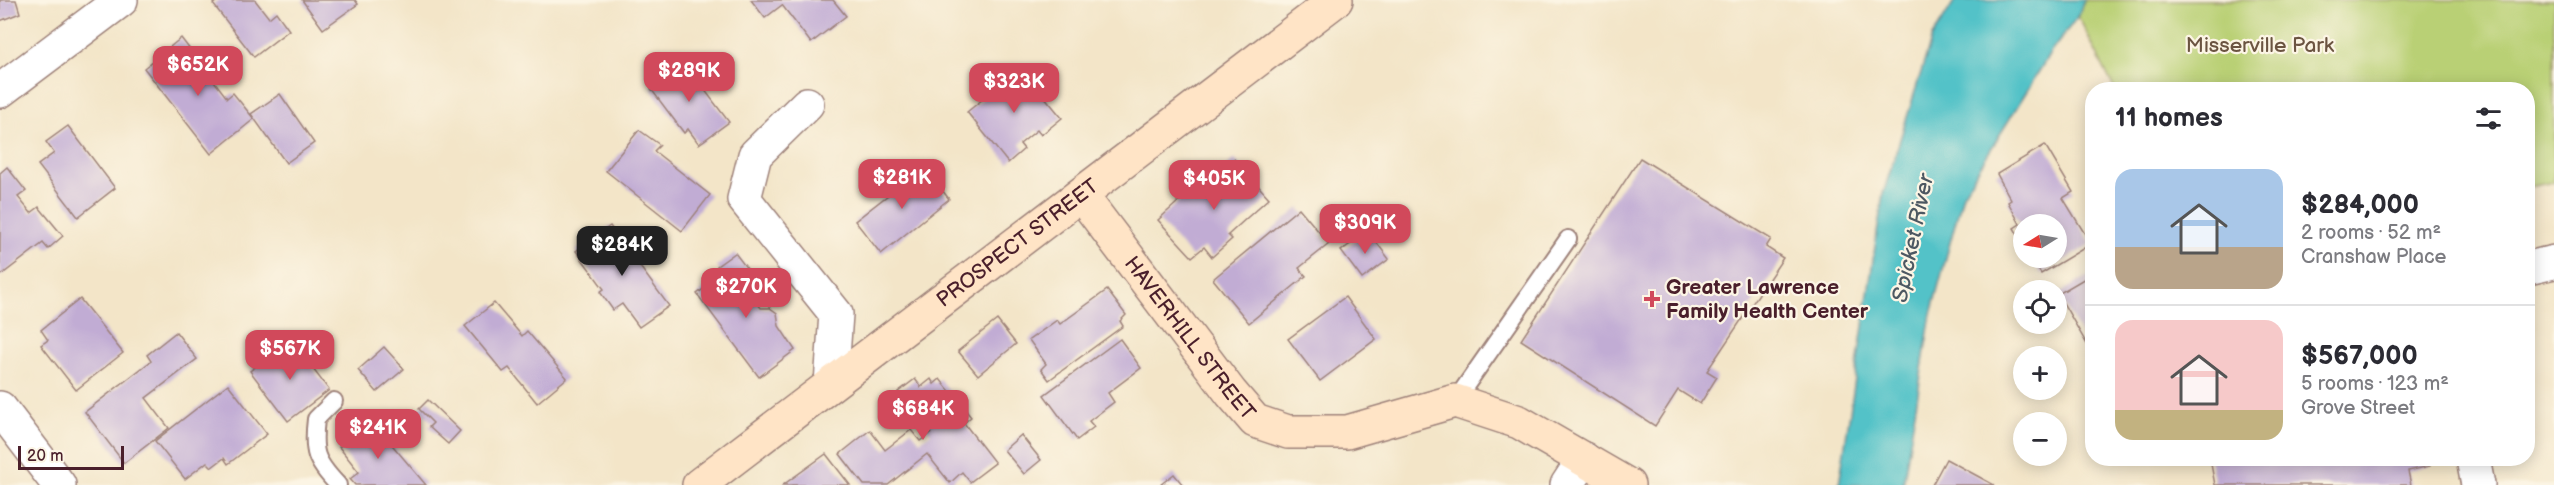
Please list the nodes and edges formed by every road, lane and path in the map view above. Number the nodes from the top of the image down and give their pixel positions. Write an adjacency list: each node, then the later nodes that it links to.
1 (121, 0): 3 (street)
2 (1336, 0): 5 (street, PROSPECT STREET)
3 (0, 91)
4 (807, 104): 9 (street)
5 (1081, 195): 9 (street, PROSPECT STREET); 11 (street, HAVERHILL STREET)
6 (1568, 238): 11 (lane)
7 (2554, 262): 8 (street)
8 (2535, 266)
9 (831, 384): 17 (street, PROSPECT STREET)
10 (334, 401): 16 (lane)
11 (1455, 401): 14 (street)
12 (0, 408): 15 (street)
13 (2474, 466): 19 (street)
14 (1575, 472): 18 (street)
15 (59, 485)
16 (338, 485)
17 (699, 485)
18 (1628, 485)
19 (2478, 485)

